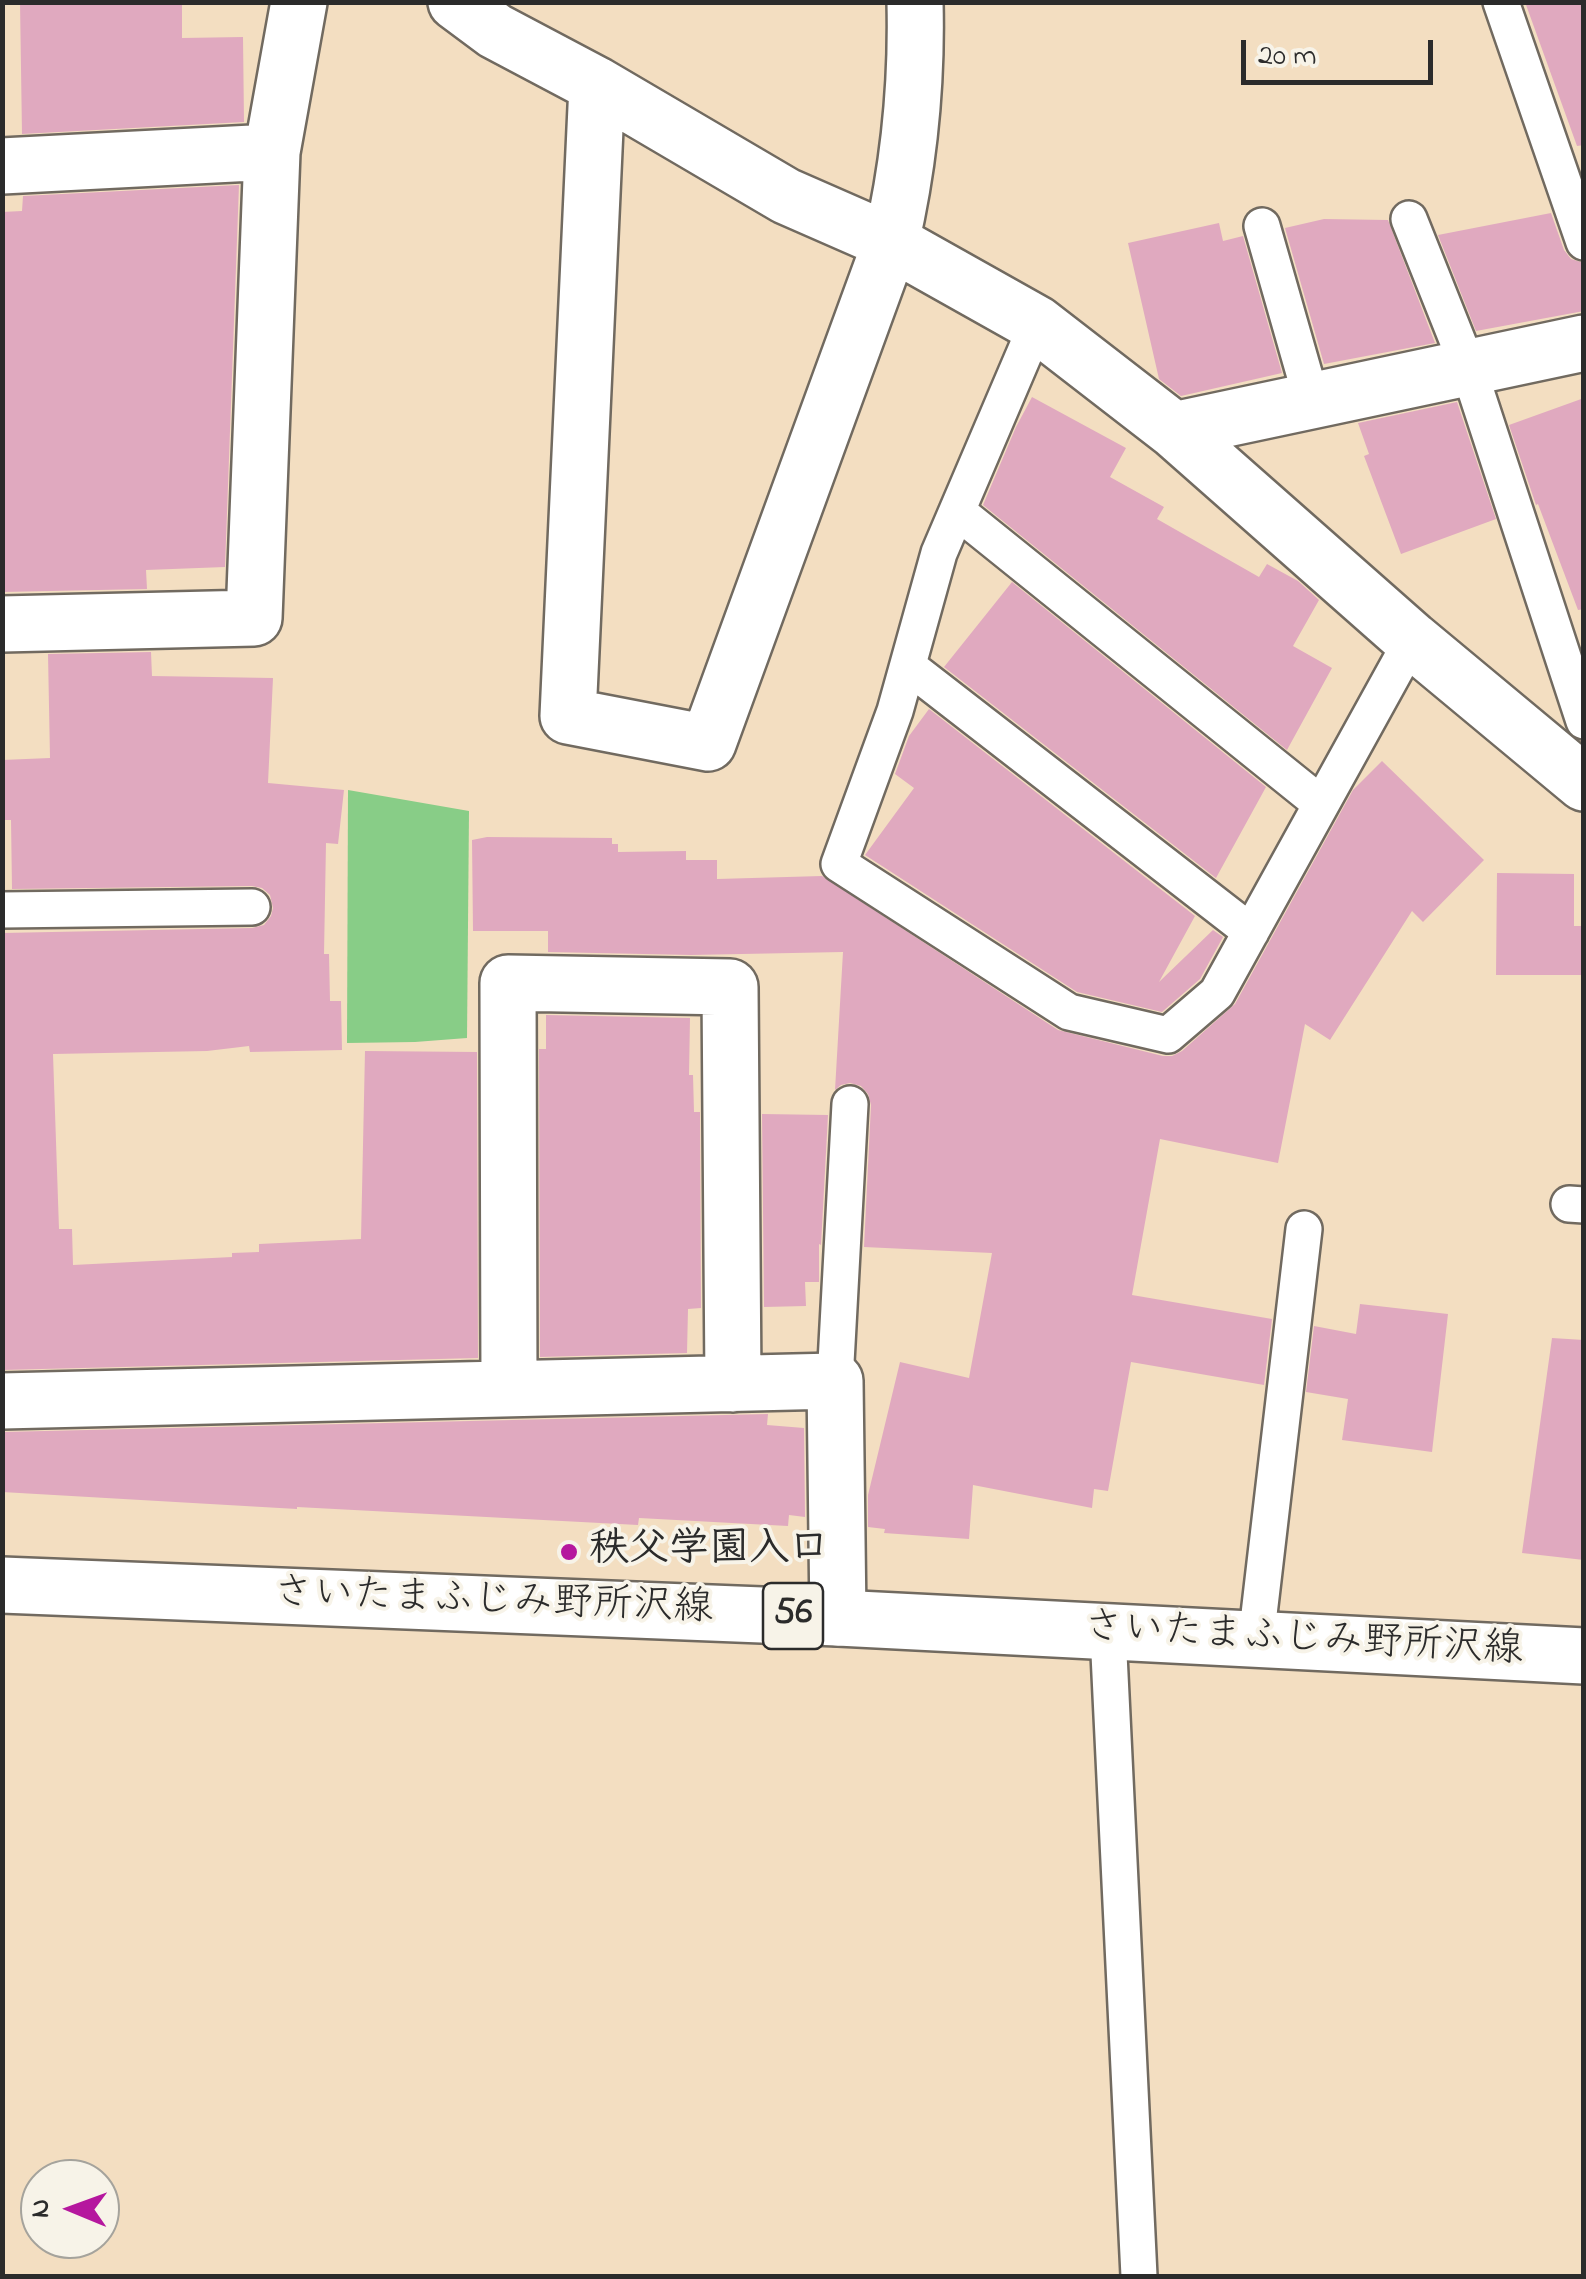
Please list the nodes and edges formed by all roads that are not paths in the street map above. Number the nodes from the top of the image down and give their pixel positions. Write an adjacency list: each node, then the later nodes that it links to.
1 (299, 2): 6 (street)
2 (456, 2): 5 (street)
3 (915, 2): 10 (street)
4 (1502, 2): 11 (lane)
5 (597, 85): 10 (street); 10 (street)
6 (272, 152): 7 (street); 18 (street)
7 (2, 166)
8 (1409, 219): 14 (lane)
9 (1262, 226): 15 (lane)
10 (891, 242): 12 (street)
11 (1584, 242)
12 (1037, 324): 16 (street); 17 (lane)
13 (1584, 343): 14 (street)
14 (1468, 368): 15 (street); 21 (lane)
15 (1312, 400): 16 (street)
16 (1174, 430): 19 (street)
17 (957, 511): 20 (lane); 23 (lane)
18 (2, 624)
19 (1412, 640): 22 (street); 23 (lane)
20 (908, 666): 26 (lane); 26 (lane)
21 (1584, 721)
22 (1584, 784)
23 (1322, 804): 26 (lane)
24 (252, 906): 25 (lane)
25 (2, 910)
26 (1251, 932)
27 (850, 1104): 29 (lane)
28 (1304, 1230): 36 (lane)
29 (835, 1381): 30 (street); 34 (street)
30 (733, 1384): 31 (street); 31 (street)
31 (509, 1388): 32 (street)
32 (2, 1401)
33 (2, 1585): 34 (street, さいたまふじみ野所沢線 / 56)
34 (838, 1618): 35 (street, さいたまふじみ野所沢線 / 56)
35 (1108, 1633): 36 (street, さいたまふじみ野所沢線 / 56); 38 (lane)
36 (1256, 1640): 37 (street, さいたまふじみ野所沢線 / 56)
37 (1584, 1656)
38 (1140, 2276)

